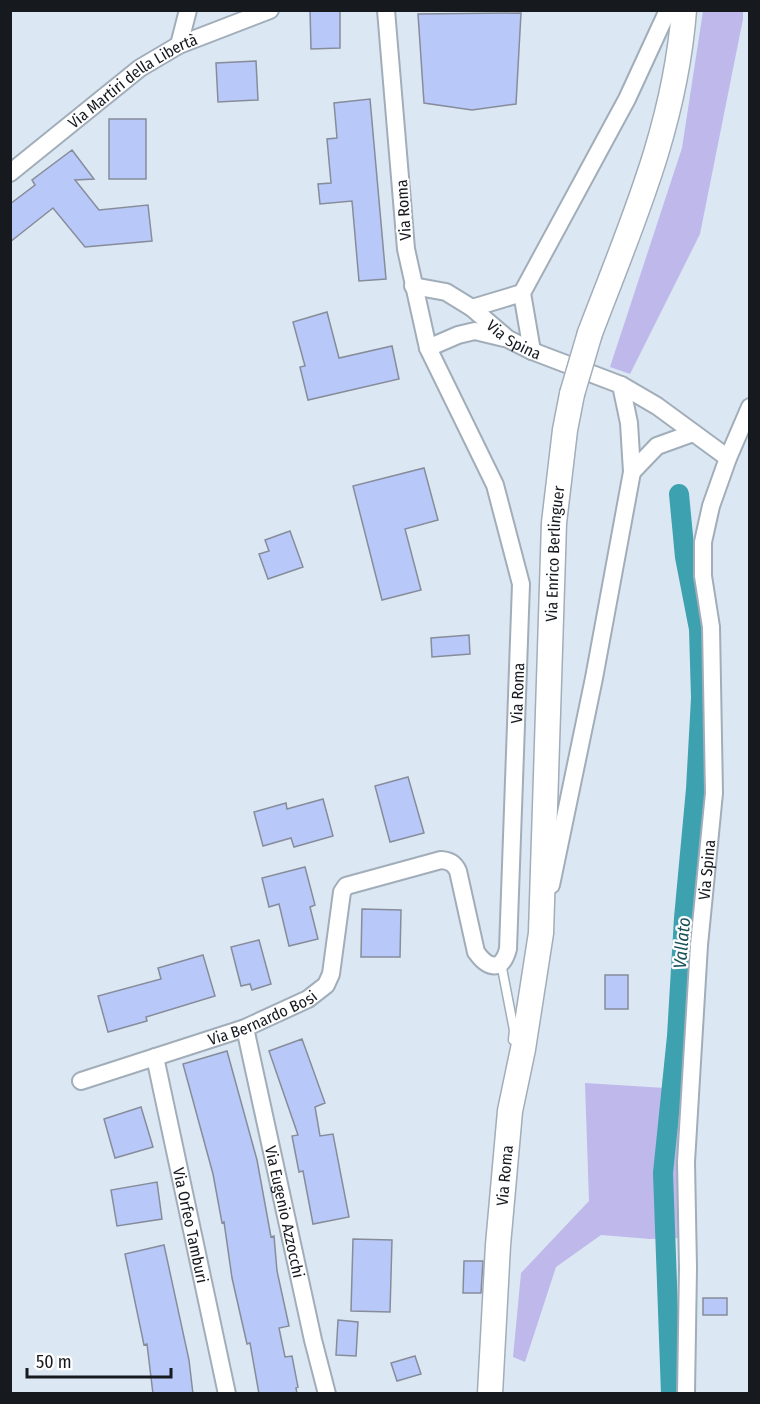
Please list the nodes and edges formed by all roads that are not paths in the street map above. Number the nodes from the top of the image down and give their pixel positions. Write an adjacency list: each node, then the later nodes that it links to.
1 (188, 10): 6 (street)
2 (270, 10): 6 (street, Via Martiri della Libertà)
3 (386, 10): 8 (street, Via Roma)
4 (668, 10): 9 (street)
5 (684, 10): 19 (main road, Via Enrico Berlinguer, bridge)
6 (179, 45): 7 (street, Via Martiri della Libertà)
7 (10, 173)
8 (413, 286): 10 (street, Via Spina); 12 (street, Via Roma)
9 (522, 293): 10 (street); 13 (street)
10 (472, 308): 11 (street, Via Spina)
11 (508, 339): 12 (street); 13 (street, Via Spina)
12 (428, 348): 20 (street, Via Roma)
13 (532, 351): 14 (street, Via Spina)
14 (621, 385): 16 (street, Via Spina); 18 (street)
15 (750, 407): 17 (street, Via Spina)
16 (693, 434): 17 (street, Via Spina); 18 (street)
17 (728, 458): 28 (street, Via Spina)
18 (632, 472): 19 (street)
19 (541, 933): 24 (main road, Via Enrico Berlinguer)
20 (501, 963): 21 (street, Via Bernardo Bosi); 24 (lane, Via Roma)
21 (245, 1028): 22 (street, Via Bernardo Bosi); 26 (street, Via Eugenio Azzocchi)
22 (155, 1057): 23 (street, Via Bernardo Bosi); 25 (street, Via Orfeo Tamburi)
23 (81, 1081)
24 (510, 1111): 27 (main road, Via Roma)
25 (227, 1394)
26 (327, 1394)
27 (490, 1394)
28 (686, 1394)

